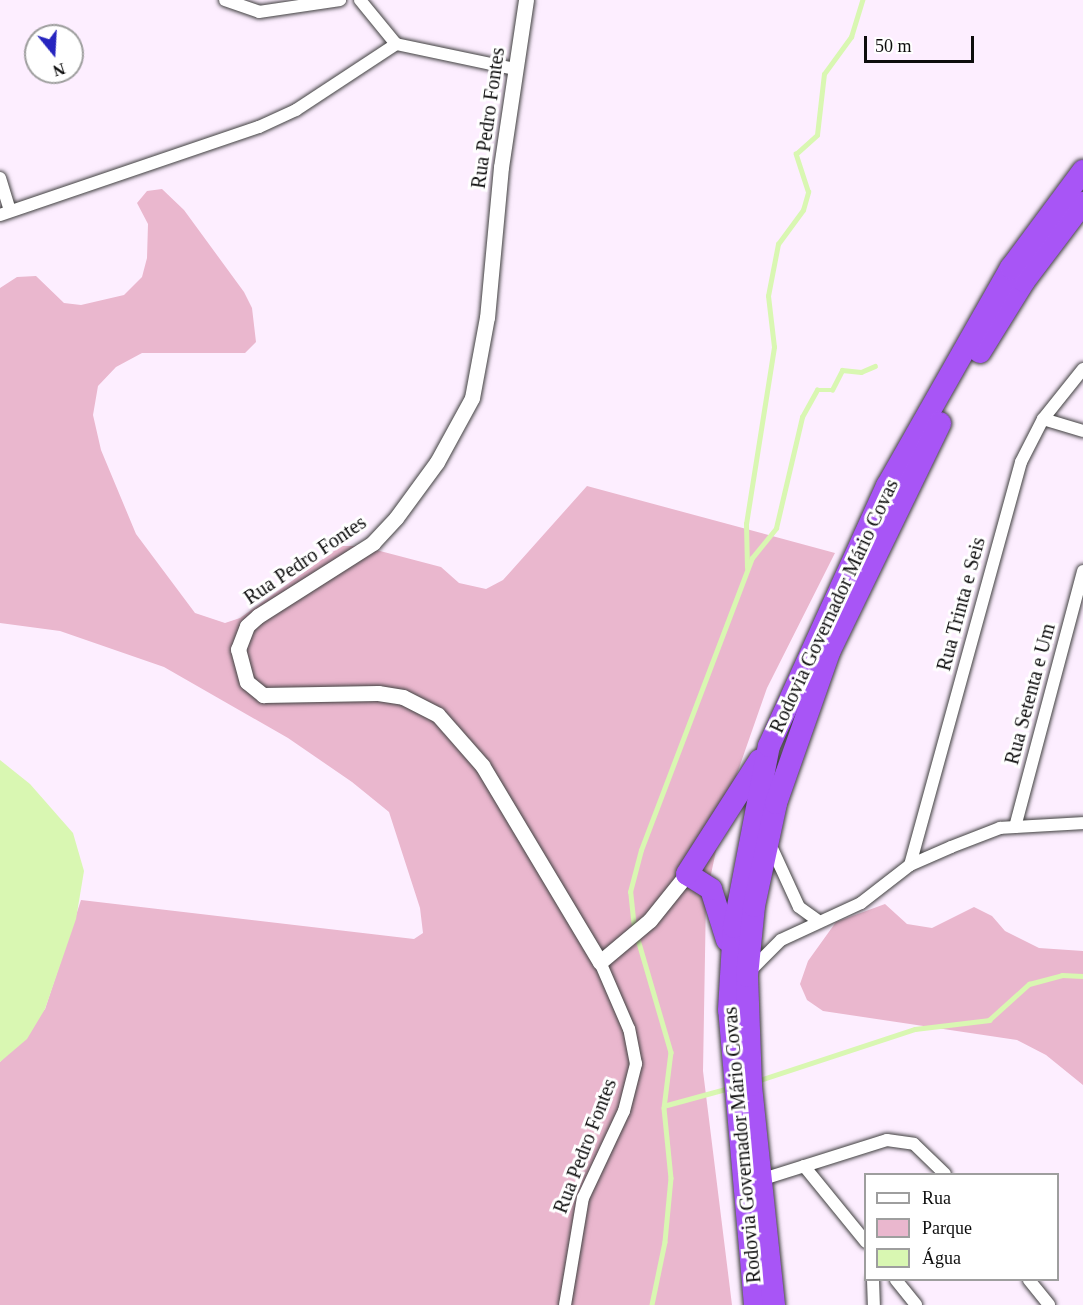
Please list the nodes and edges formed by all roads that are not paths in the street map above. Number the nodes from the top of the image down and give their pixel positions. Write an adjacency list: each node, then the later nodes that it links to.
1 (225, 0): 2 (street)
2 (340, 0)
3 (360, 0): 5 (street)
4 (526, 0): 6 (street, Rua Pedro Fontes)
5 (396, 44): 6 (street); 10 (street)
6 (515, 69): 22 (street, Rua Pedro Fontes)
7 (1083, 171): 15 (highway, Rodovia Governador Mário Covas)
8 (0, 178): 10 (street)
9 (1083, 203): 18 (highway, Rodovia Governador Mário Covas)
10 (5, 213)
11 (1083, 369): 12 (street, Rua Trinta e Seis)
12 (1043, 419): 13 (street); 19 (street, Rua Trinta e Seis)
13 (1083, 431)
14 (1083, 571): 17 (street, Rua Setenta e Um)
15 (770, 746): 20 (highway); 23 (highway, Rodovia Governador Mário Covas)
16 (1083, 823): 17 (street)
17 (1015, 827): 19 (street)
18 (767, 838): 21 (street); 23 (highway, Rodovia Governador Mário Covas)
19 (910, 865): 21 (street)
20 (687, 874): 22 (street); 23 (highway)
21 (817, 921): 23 (street)
22 (600, 963): 31 (street, Rua Pedro Fontes)
23 (739, 968): 26 (highway, Rodovia Governador Mário Covas); 32 (highway, Rodovia Governador Mário Covas)
24 (804, 1167): 25 (street); 26 (street); 27 (street)
25 (944, 1173)
26 (760, 1180): 33 (highway, Rodovia Governador Mário Covas)
27 (864, 1240)
28 (873, 1281): 34 (street)
29 (897, 1281): 35 (street)
30 (1030, 1281): 36 (street)
31 (565, 1305)
32 (755, 1305)
33 (774, 1305)
34 (874, 1305)
35 (916, 1305)
36 (1050, 1305)

